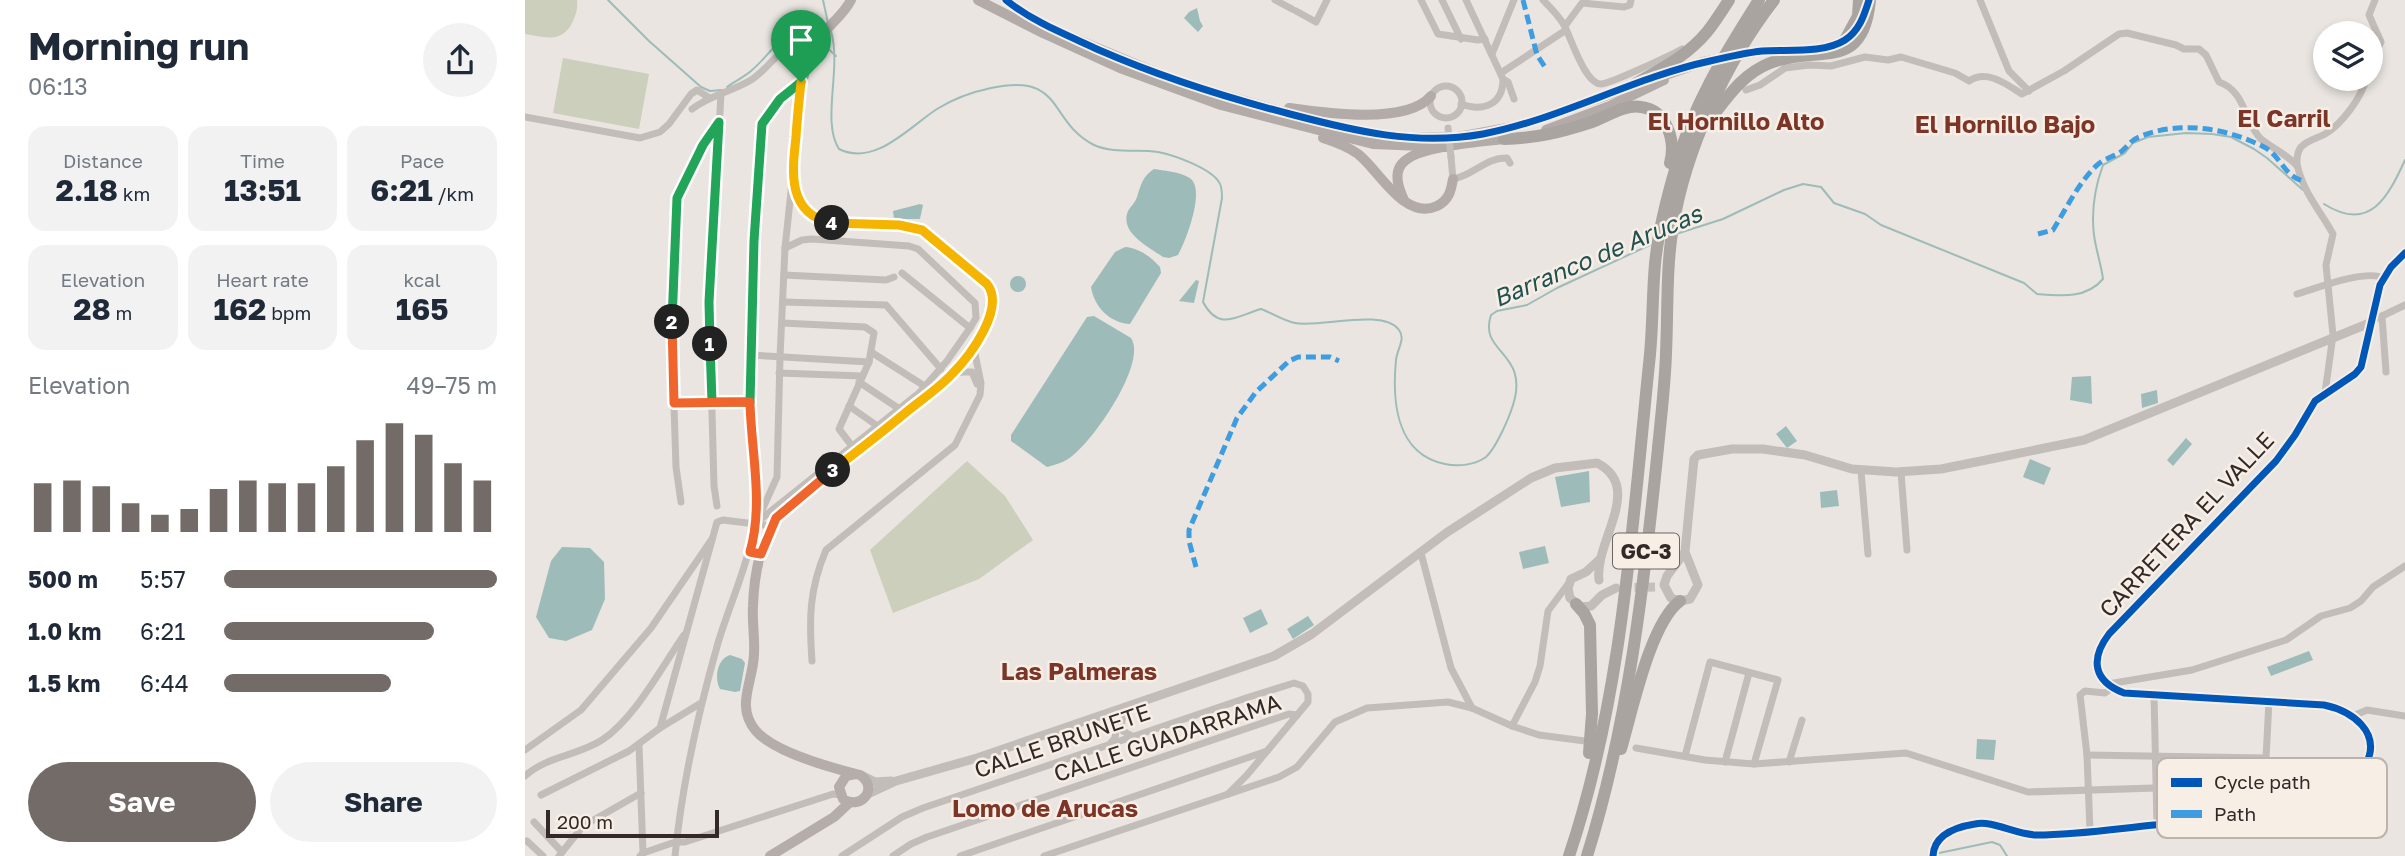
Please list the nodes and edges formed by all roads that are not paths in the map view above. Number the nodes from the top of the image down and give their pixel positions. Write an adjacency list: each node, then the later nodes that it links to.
1 (851, 0): 25 (main road)
2 (978, 0): 19 (main road)
3 (1006, 0): 19 (main road)
4 (1275, 0): 5 (street)
5 (1327, 0)
6 (1421, 0): 23 (street)
7 (1442, 0): 23 (street)
8 (1466, 0): 26 (street)
9 (1514, 0): 26 (street)
10 (1543, 0): 21 (street)
11 (1631, 0): 21 (street)
12 (1729, 0): 22 (highway)
13 (1759, 0): 50 (highway, GC-3)
14 (1774, 0): 45 (highway, GC-3)
15 (1859, 0): 24 (highway)
16 (1869, 0): 24 (main road); 45 (highway)
17 (1980, 0): 32 (street)
18 (2375, 0): 20 (street)
19 (1025, 19): 38 (main road); 42 (main road)
20 (2372, 21)
21 (1565, 28): 22 (street); 28 (street)
22 (1704, 36): 30 (highway)
23 (1461, 39): 26 (street)
24 (1845, 40): 27 (main road, bridge)
25 (817, 41): 29 (main road); 34 (street)
26 (1490, 46): 28 (street)
27 (1681, 70): 30 (main road); 46 (main road)
28 (1502, 76): 37 (street); 39 (street)
29 (801, 82): 51 (main road); 75 (street)
30 (1635, 84): 38 (main road)
31 (1746, 90): 32 (street)
32 (2029, 91): 49 (street)
33 (2362, 91): 49 (street)
34 (722, 94): 36 (street); 44 (street)
35 (1431, 96): 38 (main road); 39 (street); 43 (street)
36 (708, 97): 40 (street); 41 (street)
37 (1514, 99)
38 (1241, 102)
39 (1461, 104): 43 (street)
40 (692, 109)
41 (525, 117)
42 (1265, 117): 47 (main road); 55 (main road)
43 (1447, 117): 47 (street, bridge)
44 (719, 122): 86 (street); 88 (street)
45 (1701, 134): 164 (highway, GC-3)
46 (1504, 139): 47 (main road); 50 (highway)
47 (1449, 152): 53 (street); 55 (main road)
48 (1510, 163): 52 (street)
49 (2297, 166): 62 (street)
50 (1671, 170): 158 (highway, GC-3)
51 (793, 176): 56 (street); 73 (main road)
52 (1465, 176): 53 (street); 54 (street)
53 (1453, 179): 54 (main road)
54 (1451, 191): 55 (main road)
55 (1404, 200)
56 (785, 248): 59 (street); 69 (street)
57 (2405, 253): 61 (street)
58 (902, 273): 69 (street)
59 (784, 275): 60 (street); 64 (street)
60 (894, 276)
61 (2384, 278): 62 (street); 67 (street, CARRETERA EL VALLE)
62 (2329, 284): 63 (street); 72 (street)
63 (2297, 294)
64 (783, 302): 68 (street); 78 (street)
65 (2405, 305): 66 (street)
66 (2382, 316): 67 (street); 79 (street)
67 (2372, 322): 70 (street); 71 (street, CARRETERA EL VALLE)
68 (782, 323): 74 (street); 76 (street)
69 (970, 328): 78 (street)
70 (2357, 329): 71 (street); 72 (street)
71 (2368, 337): 84 (street, CARRETERA EL VALLE)
72 (2332, 339): 84 (street); 94 (street)
73 (976, 341): 81 (main road); 85 (street)
74 (871, 352): 77 (street); 83 (street)
75 (750, 355): 76 (street); 87 (street)
76 (780, 357): 77 (street); 80 (street)
77 (869, 362): 82 (street)
78 (941, 369): 83 (street)
79 (2386, 372)
80 (779, 373): 82 (street); 97 (street)
81 (951, 376): 85 (street); 98 (main road)
82 (860, 379): 89 (street); 90 (street)
83 (926, 387): 90 (street)
84 (2325, 393): 121 (street, CARRETERA EL VALLE)
85 (980, 395): 119 (street)
86 (712, 402): 87 (street); 88 (street); 96 (street)
87 (750, 402): 97 (street)
88 (674, 403): 95 (street)
89 (849, 406): 91 (street); 92 (street)
90 (898, 408): 91 (street)
91 (876, 425): 92 (street)
92 (852, 446): 97 (street)
93 (1861, 471): 94 (street); 104 (street); 107 (street)
94 (1901, 472): 102 (street)
95 (681, 502)
96 (717, 506)
97 (756, 523): 98 (street); 99 (street); 100 (street)
98 (772, 526): 101 (main road)
99 (712, 539): 118 (street); 142 (street)
100 (753, 541): 101 (street); 103 (street)
101 (765, 543): 106 (main road)
102 (1907, 550)
103 (750, 552): 106 (street); 124 (street)
104 (1685, 552): 110 (street); 112 (street)
105 (1421, 553): 108 (street); 125 (street); 126 (street)
106 (761, 554): 152 (main road)
107 (1868, 554)
108 (1601, 557): 111 (street); 113 (street)
109 (2405, 566): 121 (street)
110 (1674, 570): 112 (street); 115 (street)
111 (1586, 572): 113 (street); 114 (street)
112 (1691, 572): 115 (street)
113 (1600, 581): 116 (street)
114 (1569, 583): 116 (street); 117 (street)
115 (1680, 601): 164 (highway)
116 (1574, 603): 117 (street); 158 (highway)
117 (1552, 604): 128 (street)
118 (686, 631): 135 (street); 154 (street)
119 (812, 661)
120 (1749, 673): 145 (street); 149 (street); 151 (street)
121 (2110, 686): 122 (street); 144 (street)
122 (2154, 694): 123 (street); 146 (street)
123 (2269, 701): 130 (street); 147 (street)
124 (701, 703): 135 (street); 169 (street)
125 (1132, 705): 129 (street); 137 (street)
126 (1472, 708): 133 (street); 162 (street)
127 (1297, 715): 137 (street, CALLE BRUNETE); 143 (street); 176 (street, CALLE GUADARRAMA)
128 (1518, 715): 133 (street); 134 (street); 136 (street)
129 (1100, 716): 140 (street); 155 (street)
130 (2353, 716): 131 (street); 148 (street)
131 (2405, 716)
132 (1802, 720): 150 (street)
133 (1501, 721): 134 (street)
134 (1512, 726): 136 (street)
135 (660, 728): 139 (street)
136 (1525, 730): 138 (street)
137 (1133, 737): 140 (street, CALLE BRUNETE)
138 (1585, 741)
139 (639, 745): 159 (street); 163 (street)
140 (1109, 745): 175 (street, CALLE BRUNETE)
141 (1636, 748): 145 (street)
142 (525, 750)
143 (1267, 751): 162 (street); 177 (street)
144 (2087, 755): 146 (street); 157 (street)
145 (1685, 756): 149 (street)
146 (2157, 757): 147 (street); 156 (street)
147 (2251, 758)
148 (2368, 758)
149 (1725, 762): 151 (street)
150 (1789, 762): 151 (street); 157 (street)
151 (1754, 764)
152 (828, 766): 153 (main road); 160 (main road)
153 (857, 774): 155 (street); 160 (main road); 161 (main road)
154 (525, 776)
155 (896, 780): 161 (street)
156 (2157, 789): 157 (street); 166 (street)
157 (2089, 790): 167 (street)
158 (1585, 791): 179 (highway)
159 (641, 793): 170 (street); 171 (street)
160 (841, 793): 161 (main road); 169 (street); 174 (main road)
161 (868, 794)
162 (1228, 794): 178 (street)
163 (541, 795)
164 (1606, 795): 180 (highway, GC-3)
165 (534, 822): 170 (street)
166 (2157, 825): 167 (street)
167 (2090, 831): 181 (street)
168 (527, 841): 172 (street)
169 (675, 842): 171 (street); 173 (street)
170 (560, 854)
171 (641, 854)
172 (543, 856)
173 (675, 856)
174 (770, 856)
175 (842, 856)
176 (893, 856)
177 (960, 856)
178 (1044, 856)
179 (1569, 856)
180 (1587, 856)
181 (1933, 856)

